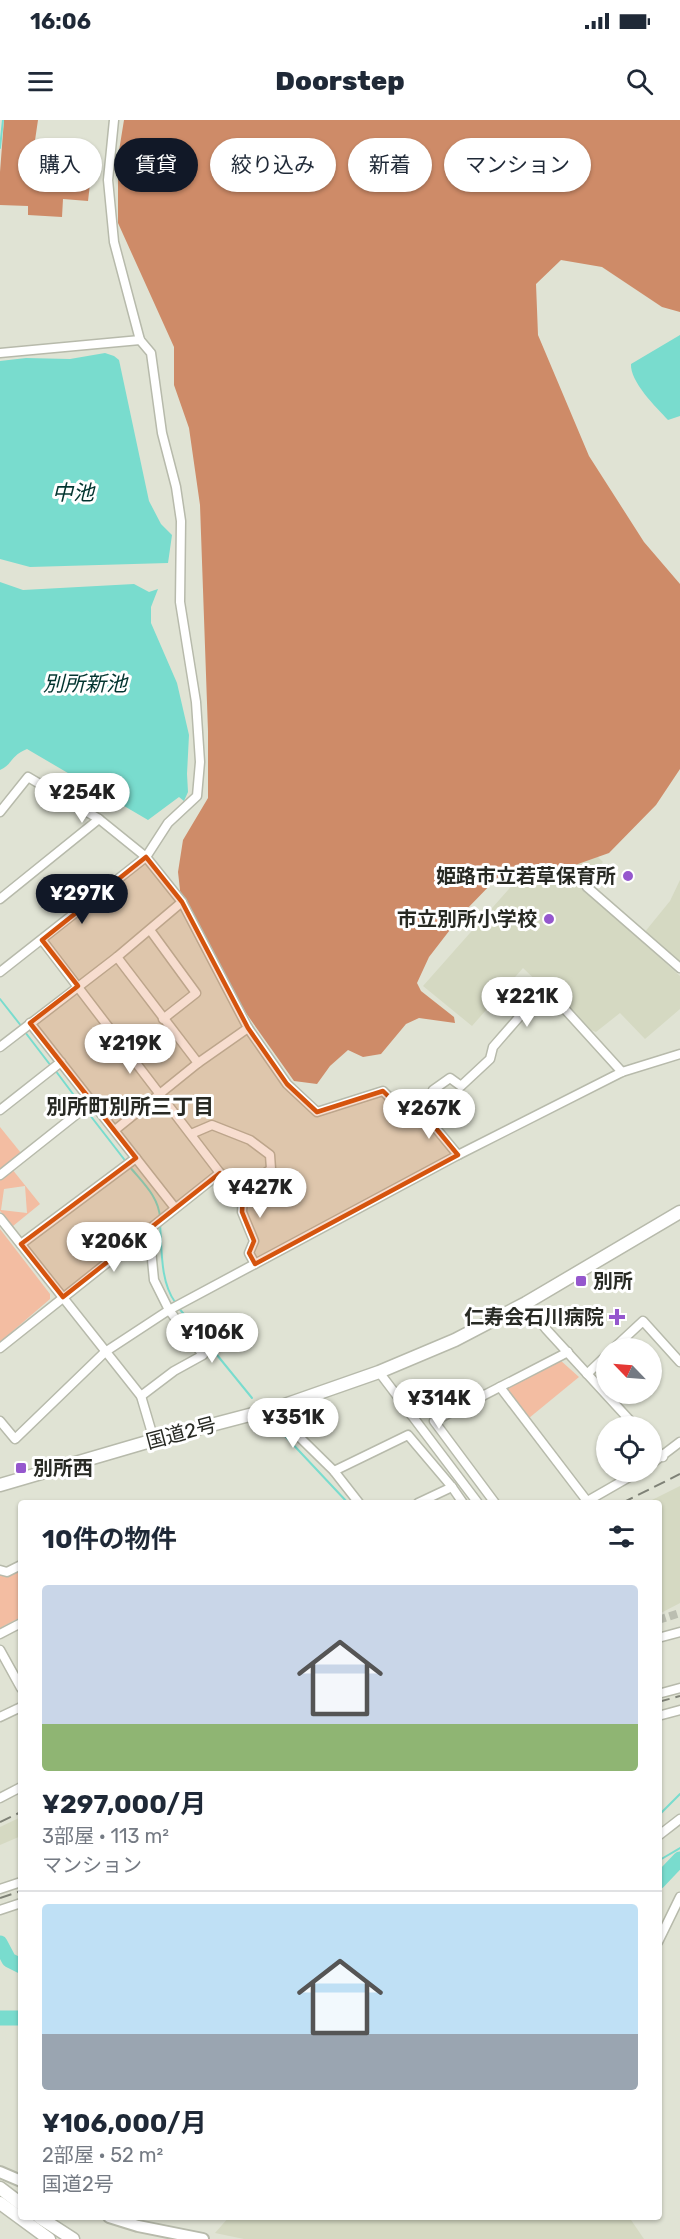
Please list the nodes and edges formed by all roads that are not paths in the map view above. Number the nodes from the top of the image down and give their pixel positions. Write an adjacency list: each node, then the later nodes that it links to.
1 (114, 120): 2 (street)
2 (140, 340): 3 (street); 6 (street)
3 (0, 353)
4 (2, 809): 5 (street)
5 (99, 819): 6 (street); 8 (street)
6 (146, 857): 9 (street); 11 (street)
7 (587, 887): 13 (street)
8 (0, 899)
9 (182, 902): 10 (street); 18 (street)
10 (150, 930): 12 (street); 16 (street)
11 (42, 940): 14 (street); 15 (street)
12 (117, 957): 15 (street); 16 (street)
13 (680, 968)
14 (0, 972)
15 (78, 986): 17 (street); 25 (street)
16 (163, 1019): 22 (street)
17 (30, 1023): 19 (street); 21 (street)
18 (248, 1028): 22 (street); 30 (street)
19 (0, 1047)
20 (680, 1054): 23 (street)
21 (61, 1062): 26 (street); 27 (street)
22 (198, 1063): 25 (street)
23 (622, 1072): 24 (street); 30 (street)
24 (433, 1090)
25 (160, 1094): 28 (street); 29 (street)
26 (92, 1102): 28 (street); 33 (street)
27 (0, 1110)
28 (114, 1130): 31 (street)
29 (191, 1134): 32 (street); 34 (street)
30 (458, 1155): 40 (street)
31 (136, 1158): 35 (street); 39 (street)
32 (220, 1173): 34 (street); 35 (street)
33 (0, 1175)
34 (238, 1192): 40 (street)
35 (175, 1208): 38 (street)
36 (680, 1212): 42 (highway, 国道2号)
37 (0, 1218): 39 (street)
38 (149, 1229): 41 (street); 43 (street)
39 (21, 1244): 41 (street)
40 (255, 1264): 43 (street)
41 (63, 1297): 47 (street); 49 (street)
42 (526, 1304): 48 (street); 52 (highway, 国道2号)
43 (169, 1310): 49 (street); 55 (street)
44 (625, 1338): 45 (street)
45 (658, 1338)
46 (662, 1342): 50 (street)
47 (0, 1348)
48 (568, 1352): 53 (street); 54 (street)
49 (105, 1353): 55 (street); 58 (street)
50 (680, 1362)
51 (596, 1365): 53 (street)
52 (380, 1372): 56 (highway, 国道2号); 69 (street)
53 (587, 1374): 57 (street)
54 (500, 1387): 70 (street); 71 (street)
55 (141, 1396): 59 (street)
56 (276, 1408): 59 (highway, 国道2号); 62 (street)
57 (626, 1416)
58 (0, 1421)
59 (154, 1440): 64 (highway, 国道2号)
60 (680, 1443): 61 (street)
61 (663, 1457)
62 (334, 1471): 65 (street); 66 (street)
63 (621, 1482): 72 (street)
64 (0, 1485)
65 (452, 1486): 67 (street); 68 (street)
66 (357, 1500)
67 (424, 1500)
68 (461, 1500)
69 (476, 1500)
70 (493, 1500)
71 (585, 1500)
72 (589, 1500)
73 (18, 1566): 74 (street)
74 (0, 1570)
75 (18, 1625): 77 (street)
76 (680, 1632): 78 (street)
77 (0, 1634)
78 (662, 1637)
79 (0, 1650): 80 (street)
80 (18, 1683)
81 (680, 1688): 82 (street)
82 (662, 1693)
83 (18, 1708): 86 (street)
84 (680, 1710): 85 (street)
85 (662, 1715)
86 (0, 1717)
87 (18, 1789): 88 (street)
88 (0, 1798)
89 (680, 1820): 90 (street)
90 (662, 1833)
91 (18, 1883): 92 (street)
92 (0, 1889)
93 (680, 1897): 96 (street)
94 (18, 1904): 95 (street)
95 (0, 1911)
96 (662, 1934)
97 (0, 2172): 98 (main road)
98 (18, 2180)
99 (0, 2188): 100 (highway)
100 (18, 2202)
101 (0, 2204): 102 (highway)
102 (18, 2217)
103 (23, 2220): 106 (highway)
104 (44, 2220): 107 (highway)
105 (119, 2220): 108 (main road)
106 (50, 2239)
107 (73, 2239)
108 (203, 2239)

